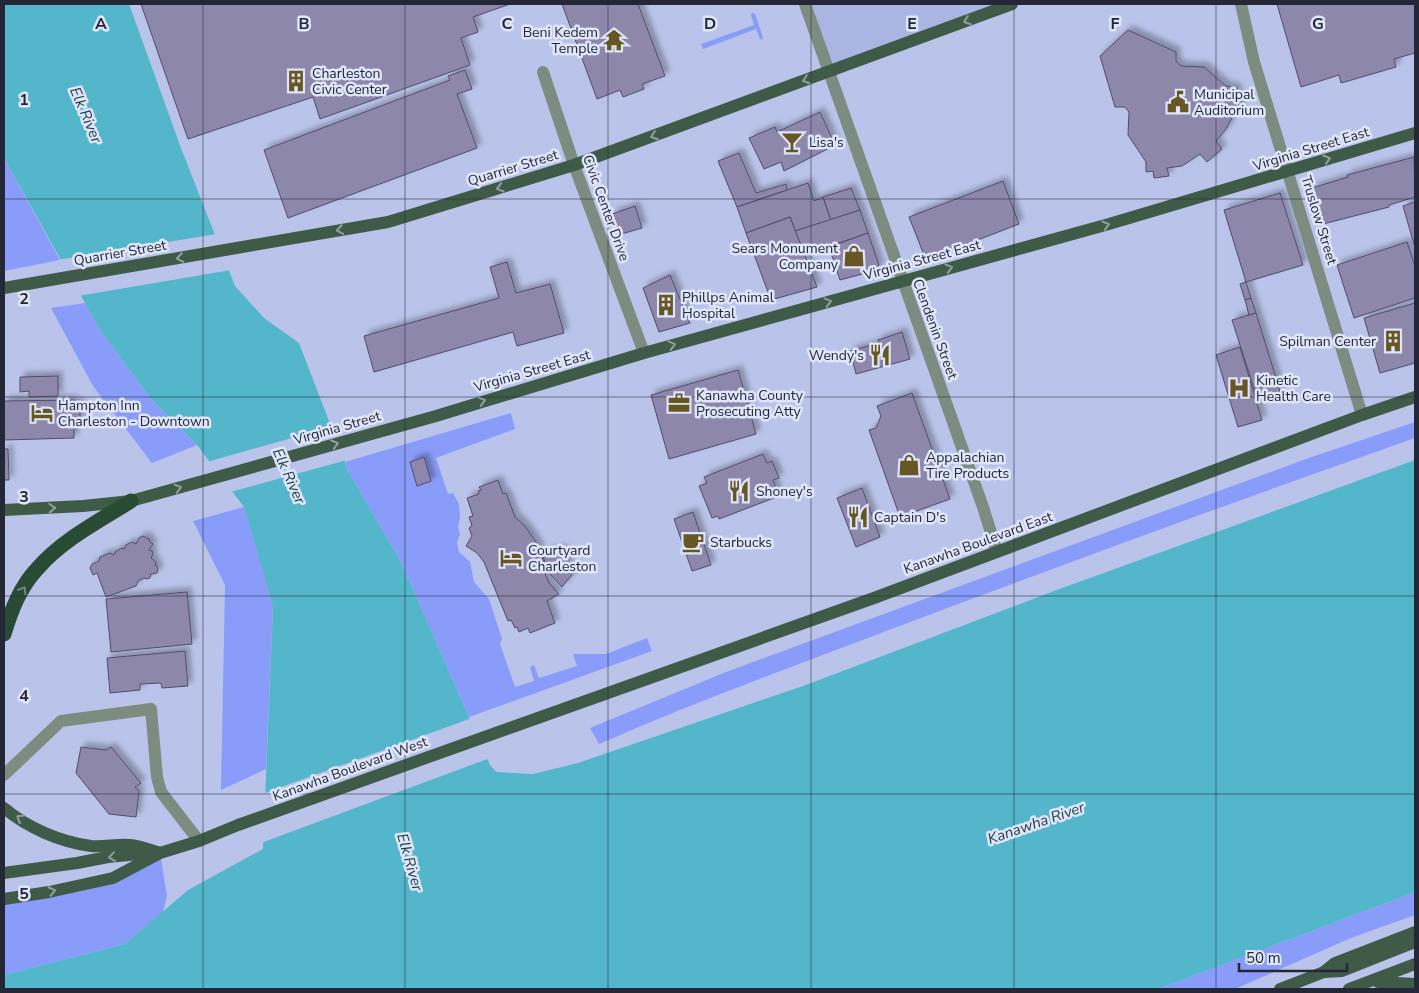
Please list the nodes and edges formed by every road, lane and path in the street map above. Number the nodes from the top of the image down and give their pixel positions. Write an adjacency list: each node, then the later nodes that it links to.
1 (805, 4): 4 (street, Clendenin Street)
2 (1012, 4): 4 (main road, Quarrier Street, one-way to 4)
3 (1241, 4): 8 (street, Truslow Street)
4 (829, 71): 7 (main road, Quarrier Street, one-way to 7); 9 (street, Clendenin Street)
5 (543, 72): 7 (street, Civic Center Drive)
6 (1415, 133): 8 (main road, Virginia Street East, one-way to 6)
7 (574, 165): 10 (main road, Quarrier Street, one-way to 10); 11 (street, Civic Center Drive)
8 (1288, 171): 9 (main road, Virginia Street East, one-way to 8); 13 (street, Truslow Street)
9 (902, 281): 11 (main road, Virginia Street East, one-way to 9); 17 (street, Clendenin Street)
10 (4, 288)
11 (644, 353): 14 (main road, Virginia Street East, one-way to 11)
12 (1415, 397): 13 (main road, Kanawha Boulevard East)
13 (1362, 415): 17 (main road, Kanawha Boulevard East)
14 (436, 416): 15 (main road, Virginia Street, one-way to 14)
15 (131, 501): 16 (main road, Virginia Street, one-way to 15); 18 (highway, one-way to 15)
16 (4, 510)
17 (997, 552): 19 (main road, Kanawha Boulevard East)
18 (4, 634)
19 (549, 713): 22 (main road, Kanawha Boulevard West)
20 (4, 775): 22 (street)
21 (4, 808): 23 (main road, one-way to 21)
22 (199, 840): 23 (main road, Kanawha Boulevard West)
23 (160, 853): 24 (main road, Kanawha Boulevard West, one-way to 24); 25 (main road, Kanawha Boulevard West, one-way to 23)
24 (4, 873)
25 (4, 899)
26 (1415, 932): 29 (main road)
27 (1415, 942): 29 (main road)
28 (1415, 964): 30 (main road)
29 (1324, 972): 32 (main road)
30 (1368, 982): 31 (main road); 33 (main road)
31 (1415, 984)
32 (1280, 989)
33 (1349, 989)

